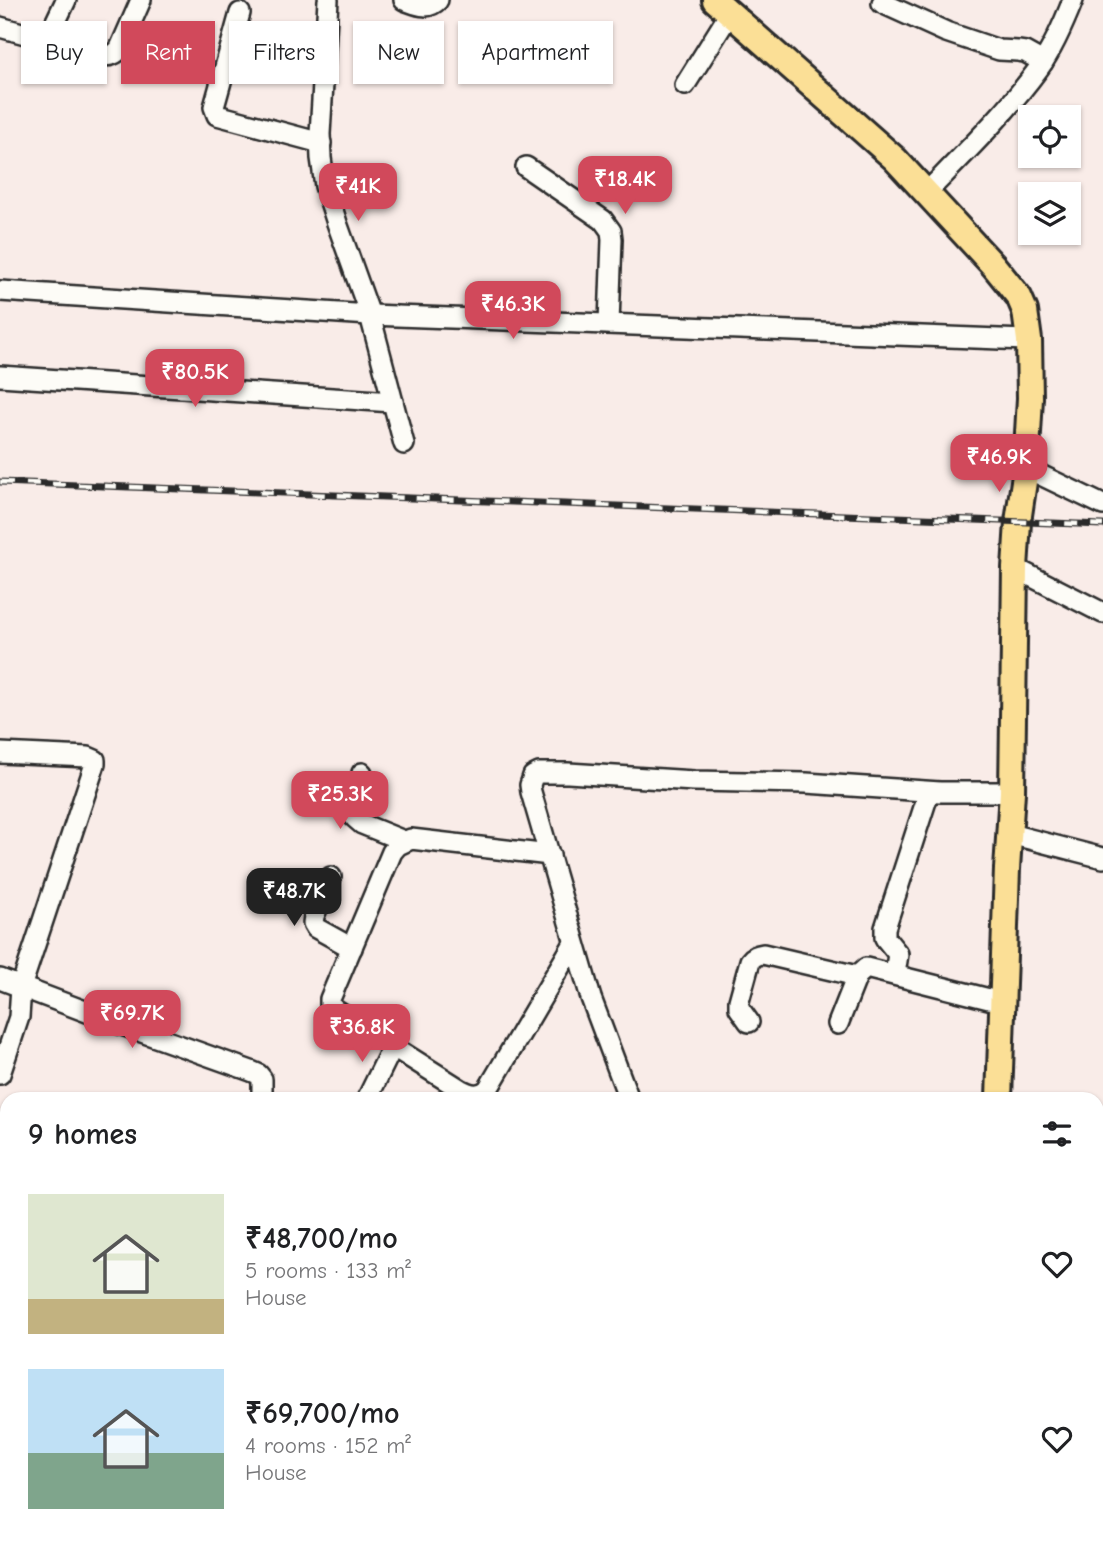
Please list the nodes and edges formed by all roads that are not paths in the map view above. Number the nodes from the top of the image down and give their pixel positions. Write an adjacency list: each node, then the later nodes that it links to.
1 (66, 0): 10 (street)
2 (141, 0): 13 (street)
3 (328, 0): 16 (street)
4 (404, 0): 5 (street)
5 (438, 0)
6 (1073, 0): 14 (street)
7 (882, 3): 14 (street)
8 (724, 5): 15 (street); 18 (main road)
9 (240, 13): 16 (street)
10 (56, 21)
11 (0, 27): 12 (street)
12 (21, 33)
13 (107, 57)
14 (1043, 62): 18 (street)
15 (685, 85)
16 (321, 143): 20 (street)
17 (526, 167): 21 (street)
18 (927, 192): 22 (main road)
19 (0, 291): 20 (street)
20 (370, 316): 21 (street); 24 (street)
21 (609, 324): 22 (street)
22 (1029, 340): 26 (main road)
23 (0, 376): 24 (street)
24 (393, 402): 25 (street)
25 (404, 444)
26 (1026, 468): 27 (street); 28 (main road)
27 (1103, 505)
28 (1015, 568): 29 (street); 33 (main road)
29 (1103, 612)
30 (0, 753): 44 (street)
31 (362, 773): 35 (street)
32 (929, 792): 33 (street); 36 (street); 41 (street)
33 (1012, 792): 34 (main road)
34 (1010, 834): 37 (street); 45 (main road)
35 (404, 841): 36 (street); 40 (street)
36 (550, 855): 39 (street)
37 (1103, 858)
38 (331, 877): 40 (street)
39 (574, 943): 53 (street); 54 (street)
40 (352, 948): 48 (street)
41 (895, 974): 42 (street); 45 (street)
42 (857, 976): 46 (street); 47 (street)
43 (0, 979): 44 (street)
44 (22, 987): 49 (street); 50 (street)
45 (1001, 1002): 55 (main road)
46 (749, 1022)
47 (838, 1024)
48 (393, 1046): 51 (street); 52 (street)
49 (0, 1074)
50 (262, 1092)
51 (370, 1092)
52 (466, 1092)
53 (489, 1092)
54 (626, 1092)
55 (999, 1092)

